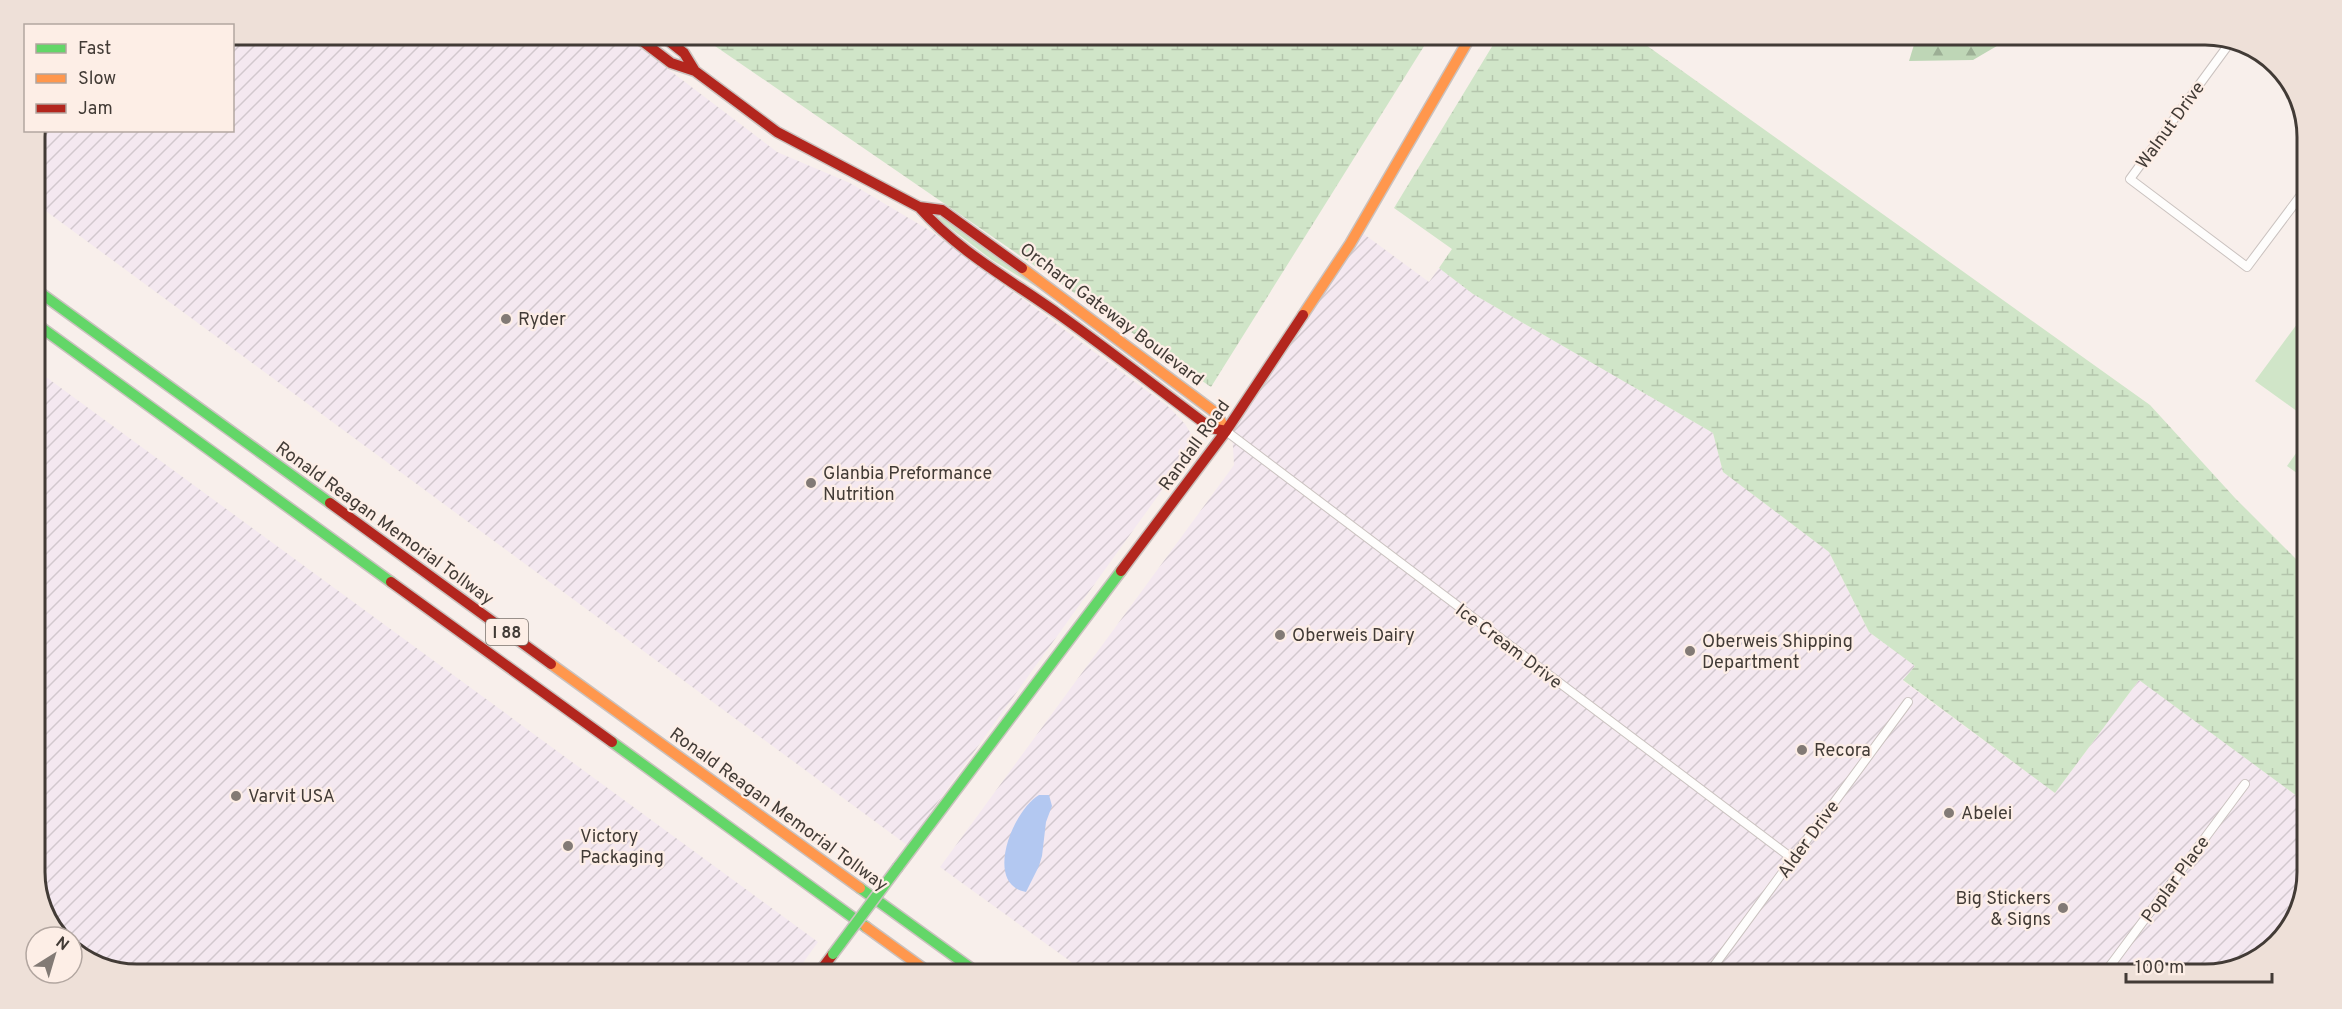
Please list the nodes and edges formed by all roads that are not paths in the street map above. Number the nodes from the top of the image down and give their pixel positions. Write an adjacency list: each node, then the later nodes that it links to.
1 (647, 45): 5 (main road, Orchard Gateway Boulevard)
2 (674, 45): 5 (main road, Orchard Gateway Boulevard)
3 (1466, 45): 10 (main road, Randall Road)
4 (2226, 48): 6 (street, Walnut Drive)
5 (695, 71): 7 (main road, Orchard Gateway Boulevard)
6 (2297, 200)
7 (919, 207): 10 (main road, Orchard Gateway Boulevard); 10 (main road, Orchard Gateway Boulevard)
8 (45, 296): 16 (main road, Ronald Reagan Memorial Tollway / I 88)
9 (45, 330): 15 (main road, I 88)
10 (1226, 431): 13 (street, Ice Cream Drive); 14 (main road, Randall Road, bridge)
11 (1908, 702): 13 (street, Alder Drive)
12 (2245, 784): 18 (street, Poplar Place)
13 (1793, 859): 17 (street, Alder Drive)
14 (826, 964)
15 (916, 964)
16 (963, 964)
17 (1716, 964)
18 (2112, 964)

